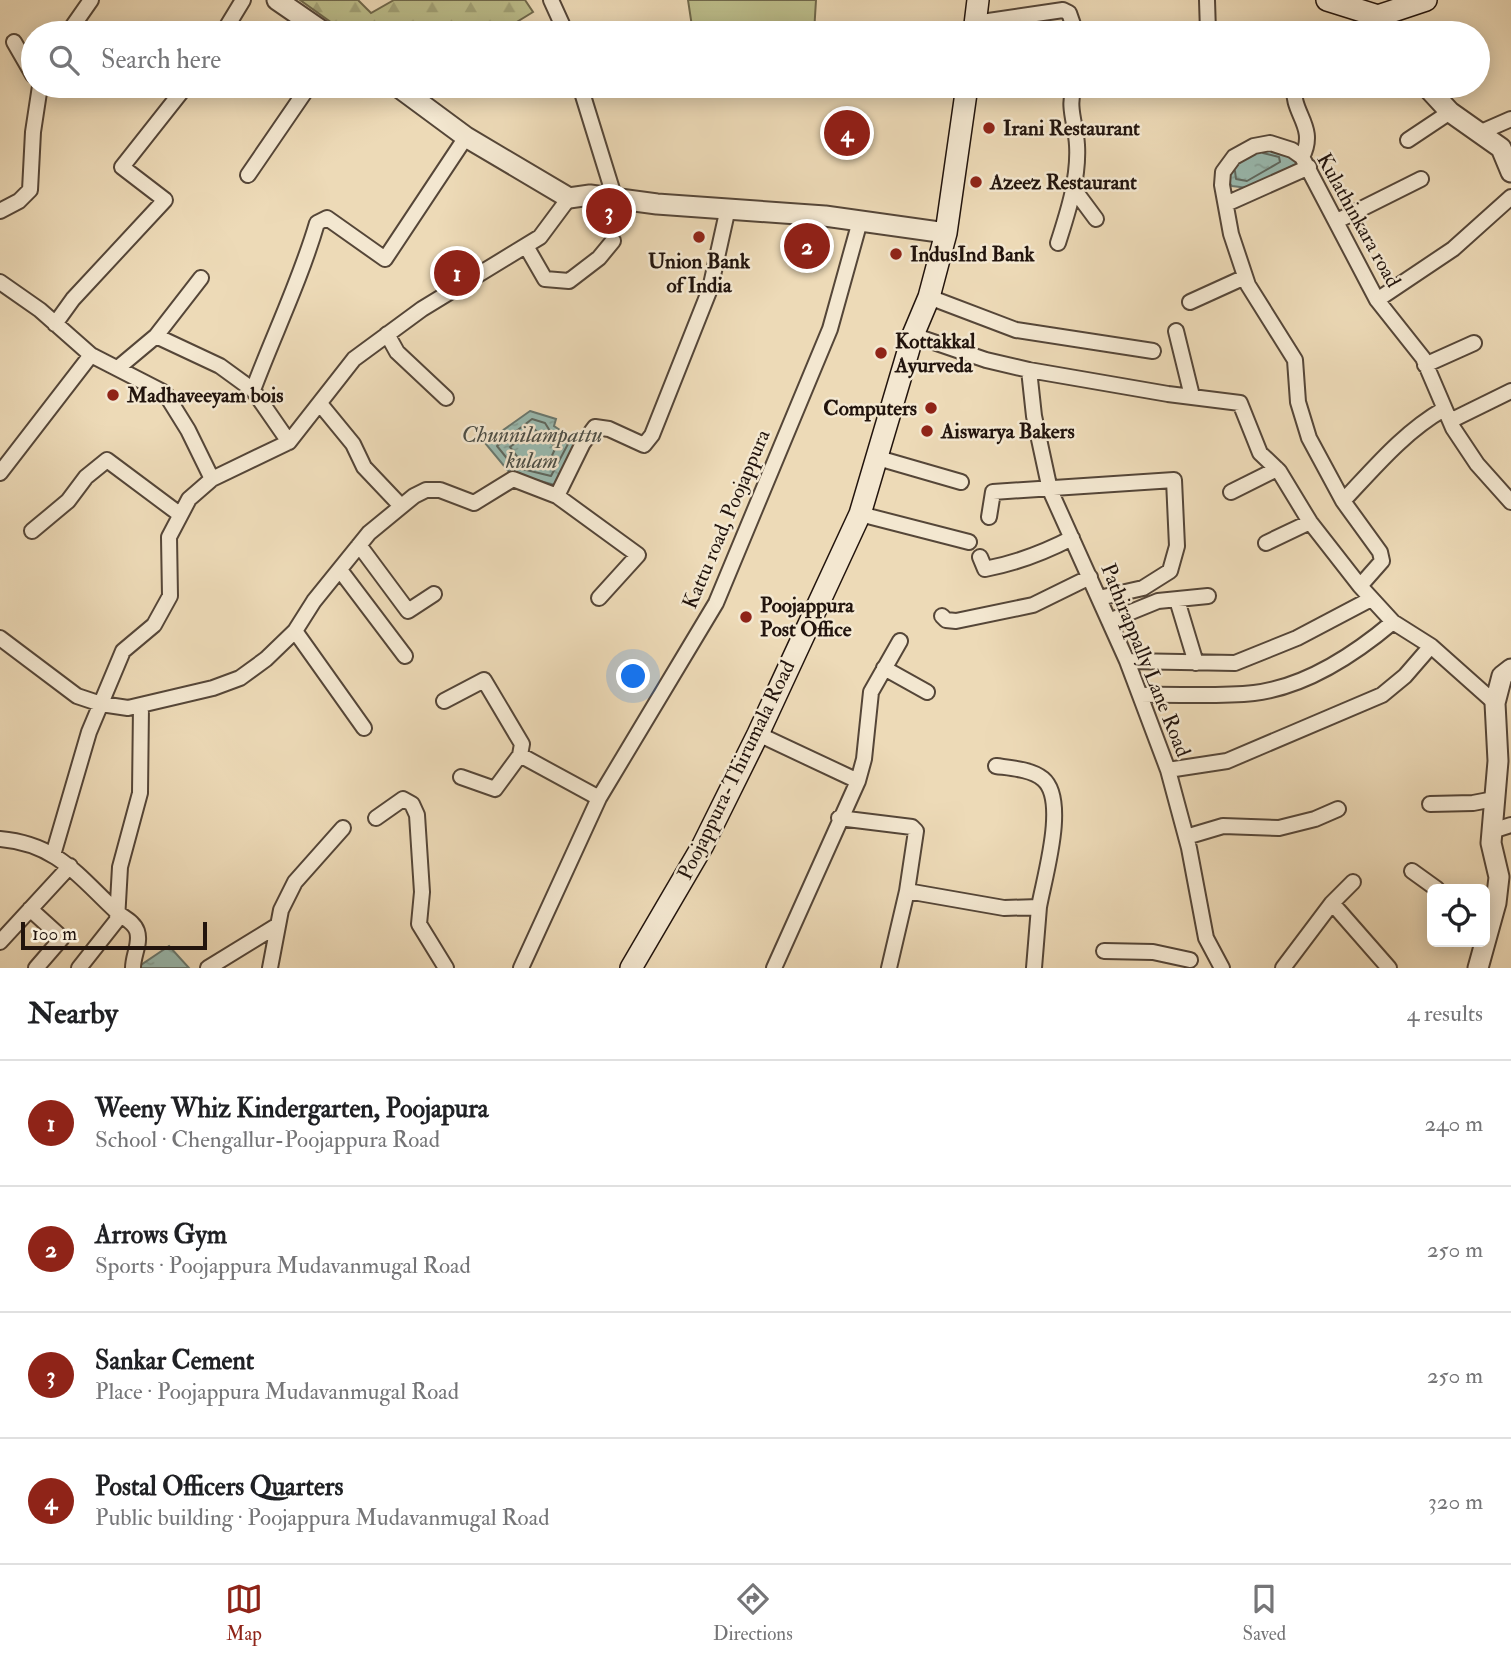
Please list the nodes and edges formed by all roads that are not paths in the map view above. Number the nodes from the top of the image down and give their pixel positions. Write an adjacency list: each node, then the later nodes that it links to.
1 (91, 0): 9 (street)
2 (243, 0): 10 (street)
3 (277, 0): 11 (street)
4 (551, 0): 12 (street)
5 (978, 0): 13 (main road)
6 (1207, 0): 16 (street)
7 (1326, 0): 17 (main road)
8 (1426, 0): 18 (main road)
9 (76, 21)
10 (230, 21)
11 (308, 21)
12 (561, 21)
13 (975, 21)
14 (1009, 21): 15 (street)
15 (1072, 21)
16 (1208, 21)
17 (1370, 21)
18 (1395, 21)
19 (14, 42): 20 (street)
20 (21, 54)
21 (38, 98): 45 (street)
22 (177, 98): 59 (street)
23 (301, 98): 37 (street)
24 (413, 98): 33 (street)
25 (584, 98): 42 (street)
26 (965, 98): 49 (main road, Poojappura-Thirumala Road)
27 (1072, 98): 39 (street)
28 (1295, 98): 35 (street)
29 (1437, 98): 30 (street)
30 (1450, 112): 32 (street); 34 (street)
31 (1511, 119): 32 (street)
32 (1479, 133): 36 (street)
33 (466, 137): 41 (street); 70 (street)
34 (1408, 140)
35 (1306, 162): 43 (street); 43 (street, Kulathinkara road); 48 (street, Kulathinkara road)
36 (1511, 172)
37 (248, 175)
38 (1421, 179): 48 (street)
39 (1073, 188): 46 (street); 51 (street)
40 (1511, 197): 57 (street)
41 (569, 198): 42 (street); 52 (street)
42 (615, 199): 44 (street)
43 (1226, 204): 53 (street, Kulathinkara road)
44 (728, 208): 47 (street); 84 (street)
45 (0, 211)
46 (1096, 219)
47 (860, 221): 49 (street); 132 (street, Kattu road, Poojappura)
48 (1337, 221): 57 (street, Kulathinkara road)
49 (946, 233): 56 (main road, Poojappura-Thirumala Road)
50 (613, 242): 52 (street)
51 (1058, 243)
52 (526, 246): 61 (street)
53 (1245, 277): 58 (street); 85 (street, Kulathinkara road)
54 (201, 278): 63 (street)
55 (0, 282): 59 (street)
56 (929, 297): 62 (main road, Poojappura-Thirumala Road); 65 (street)
57 (1377, 300): 67 (street, Kulathinkara road)
58 (1189, 302)
59 (55, 324): 66 (street)
60 (1176, 331): 72 (street)
61 (387, 334): 73 (street); 74 (street)
62 (913, 335): 69 (street); 77 (main road, Poojappura-Thirumala Road)
63 (156, 336): 68 (street); 70 (street)
64 (1474, 344): 67 (street)
65 (1153, 351)
66 (91, 355): 68 (street); 79 (street)
67 (1425, 365): 75 (street, Kulathinkara road)
68 (119, 367): 80 (street)
69 (1029, 370): 72 (street); 82 (street, Pathirappally Lane Road)
70 (253, 390): 76 (street)
71 (1511, 391): 75 (street)
72 (1192, 396): 78 (street)
73 (446, 398)
74 (321, 405): 76 (street); 87 (street)
75 (1447, 415): 85 (street); 86 (street, Kulathinkara road)
76 (289, 442): 80 (street)
77 (878, 458): 81 (street); 89 (main road, Poojappura-Thirumala Road)
78 (1277, 469): 83 (street); 91 (street)
79 (0, 473)
80 (212, 479): 88 (street)
81 (961, 482)
82 (1050, 490): 90 (street); 93 (street, Pathirappally Lane Road); 103 (street)
83 (1231, 492)
84 (557, 496): 87 (street); 104 (street)
85 (1343, 501): 100 (street, Kulathinkara road)
86 (1511, 502)
87 (401, 506): 96 (street)
88 (178, 513): 92 (street); 123 (street)
89 (860, 514): 94 (street); 126 (main road, Poojappura-Thirumala Road)
90 (989, 517)
91 (1310, 522): 95 (street); 100 (street)
92 (32, 531)
93 (1072, 538): 97 (street); 99 (street, Pathirappally Lane Road)
94 (969, 542)
95 (1266, 543)
96 (359, 545): 98 (street); 101 (street)
97 (980, 557)
98 (340, 570): 110 (street); 114 (street)
99 (1090, 577): 103 (street, Pathirappally Lane Road); 107 (street)
100 (1360, 586): 105 (street)
101 (434, 594)
102 (1208, 596): 106 (street)
103 (1099, 597): 108 (street, Pathirappally Lane Road)
104 (599, 598)
105 (1371, 599): 109 (street); 116 (street)
106 (1177, 600): 108 (street); 116 (street)
107 (942, 616)
108 (1109, 621): 115 (street, Pathirappally Lane Road)
109 (1393, 622): 113 (street); 120 (street)
110 (295, 631): 124 (street); 125 (street)
111 (0, 638): 123 (street)
112 (900, 641): 117 (street)
113 (1431, 646): 122 (street); 129 (street)
114 (405, 656)
115 (1127, 661): 116 (street); 120 (street, Pathirappally Lane Road)
116 (1196, 663)
117 (884, 668): 119 (street); 131 (street)
118 (1511, 669): 122 (street)
119 (928, 692)
120 (1140, 695): 129 (street, Pathirappally Lane Road)
121 (444, 701): 127 (street)
122 (1495, 703): 133 (street)
123 (101, 704): 124 (street); 143 (street)
124 (141, 706): 152 (street)
125 (364, 728)
126 (758, 734): 131 (street); 167 (main road, Poojappura-Thirumala Road)
127 (520, 755): 130 (street); 132 (street)
128 (996, 766): 150 (street)
129 (1168, 770): 141 (street, Pathirappally Lane Road)
130 (461, 777)
131 (858, 781): 137 (street)
132 (599, 798): 166 (street, Kattu road, Poojappura)
133 (1494, 799): 134 (street); 140 (street)
134 (1430, 804)
135 (1338, 809): 141 (street)
136 (376, 818): 165 (street)
137 (839, 818): 148 (street); 168 (street)
138 (1511, 825): 140 (street)
139 (343, 828): 154 (street)
140 (1492, 831): 153 (street)
141 (1186, 837): 155 (street, Pathirappally Lane Road)
142 (0, 839): 143 (street)
143 (53, 855): 144 (street)
144 (70, 866): 151 (street); 152 (street)
145 (1412, 871): 147 (street)
146 (1353, 883): 149 (street)
147 (1430, 884)
148 (907, 891): 150 (street); 169 (street)
149 (1332, 903): 172 (street); 173 (street)
150 (1039, 907): 170 (street)
151 (30, 909): 156 (street); 160 (street)
152 (117, 913): 161 (street); 162 (street)
153 (1490, 914)
154 (278, 925): 163 (street); 164 (street)
155 (1206, 938): 159 (street); 171 (street, Pathirappally Lane Road)
156 (0, 942)
157 (1483, 947): 174 (street)
158 (1104, 951): 159 (street)
159 (1187, 964)
160 (36, 968)
161 (79, 968)
162 (134, 968)
163 (208, 968)
164 (270, 968)
165 (446, 968)
166 (521, 968)
167 (631, 968)
168 (774, 968)
169 (889, 968)
170 (1034, 968)
171 (1222, 968)
172 (1283, 968)
173 (1389, 968)
174 (1478, 968)

